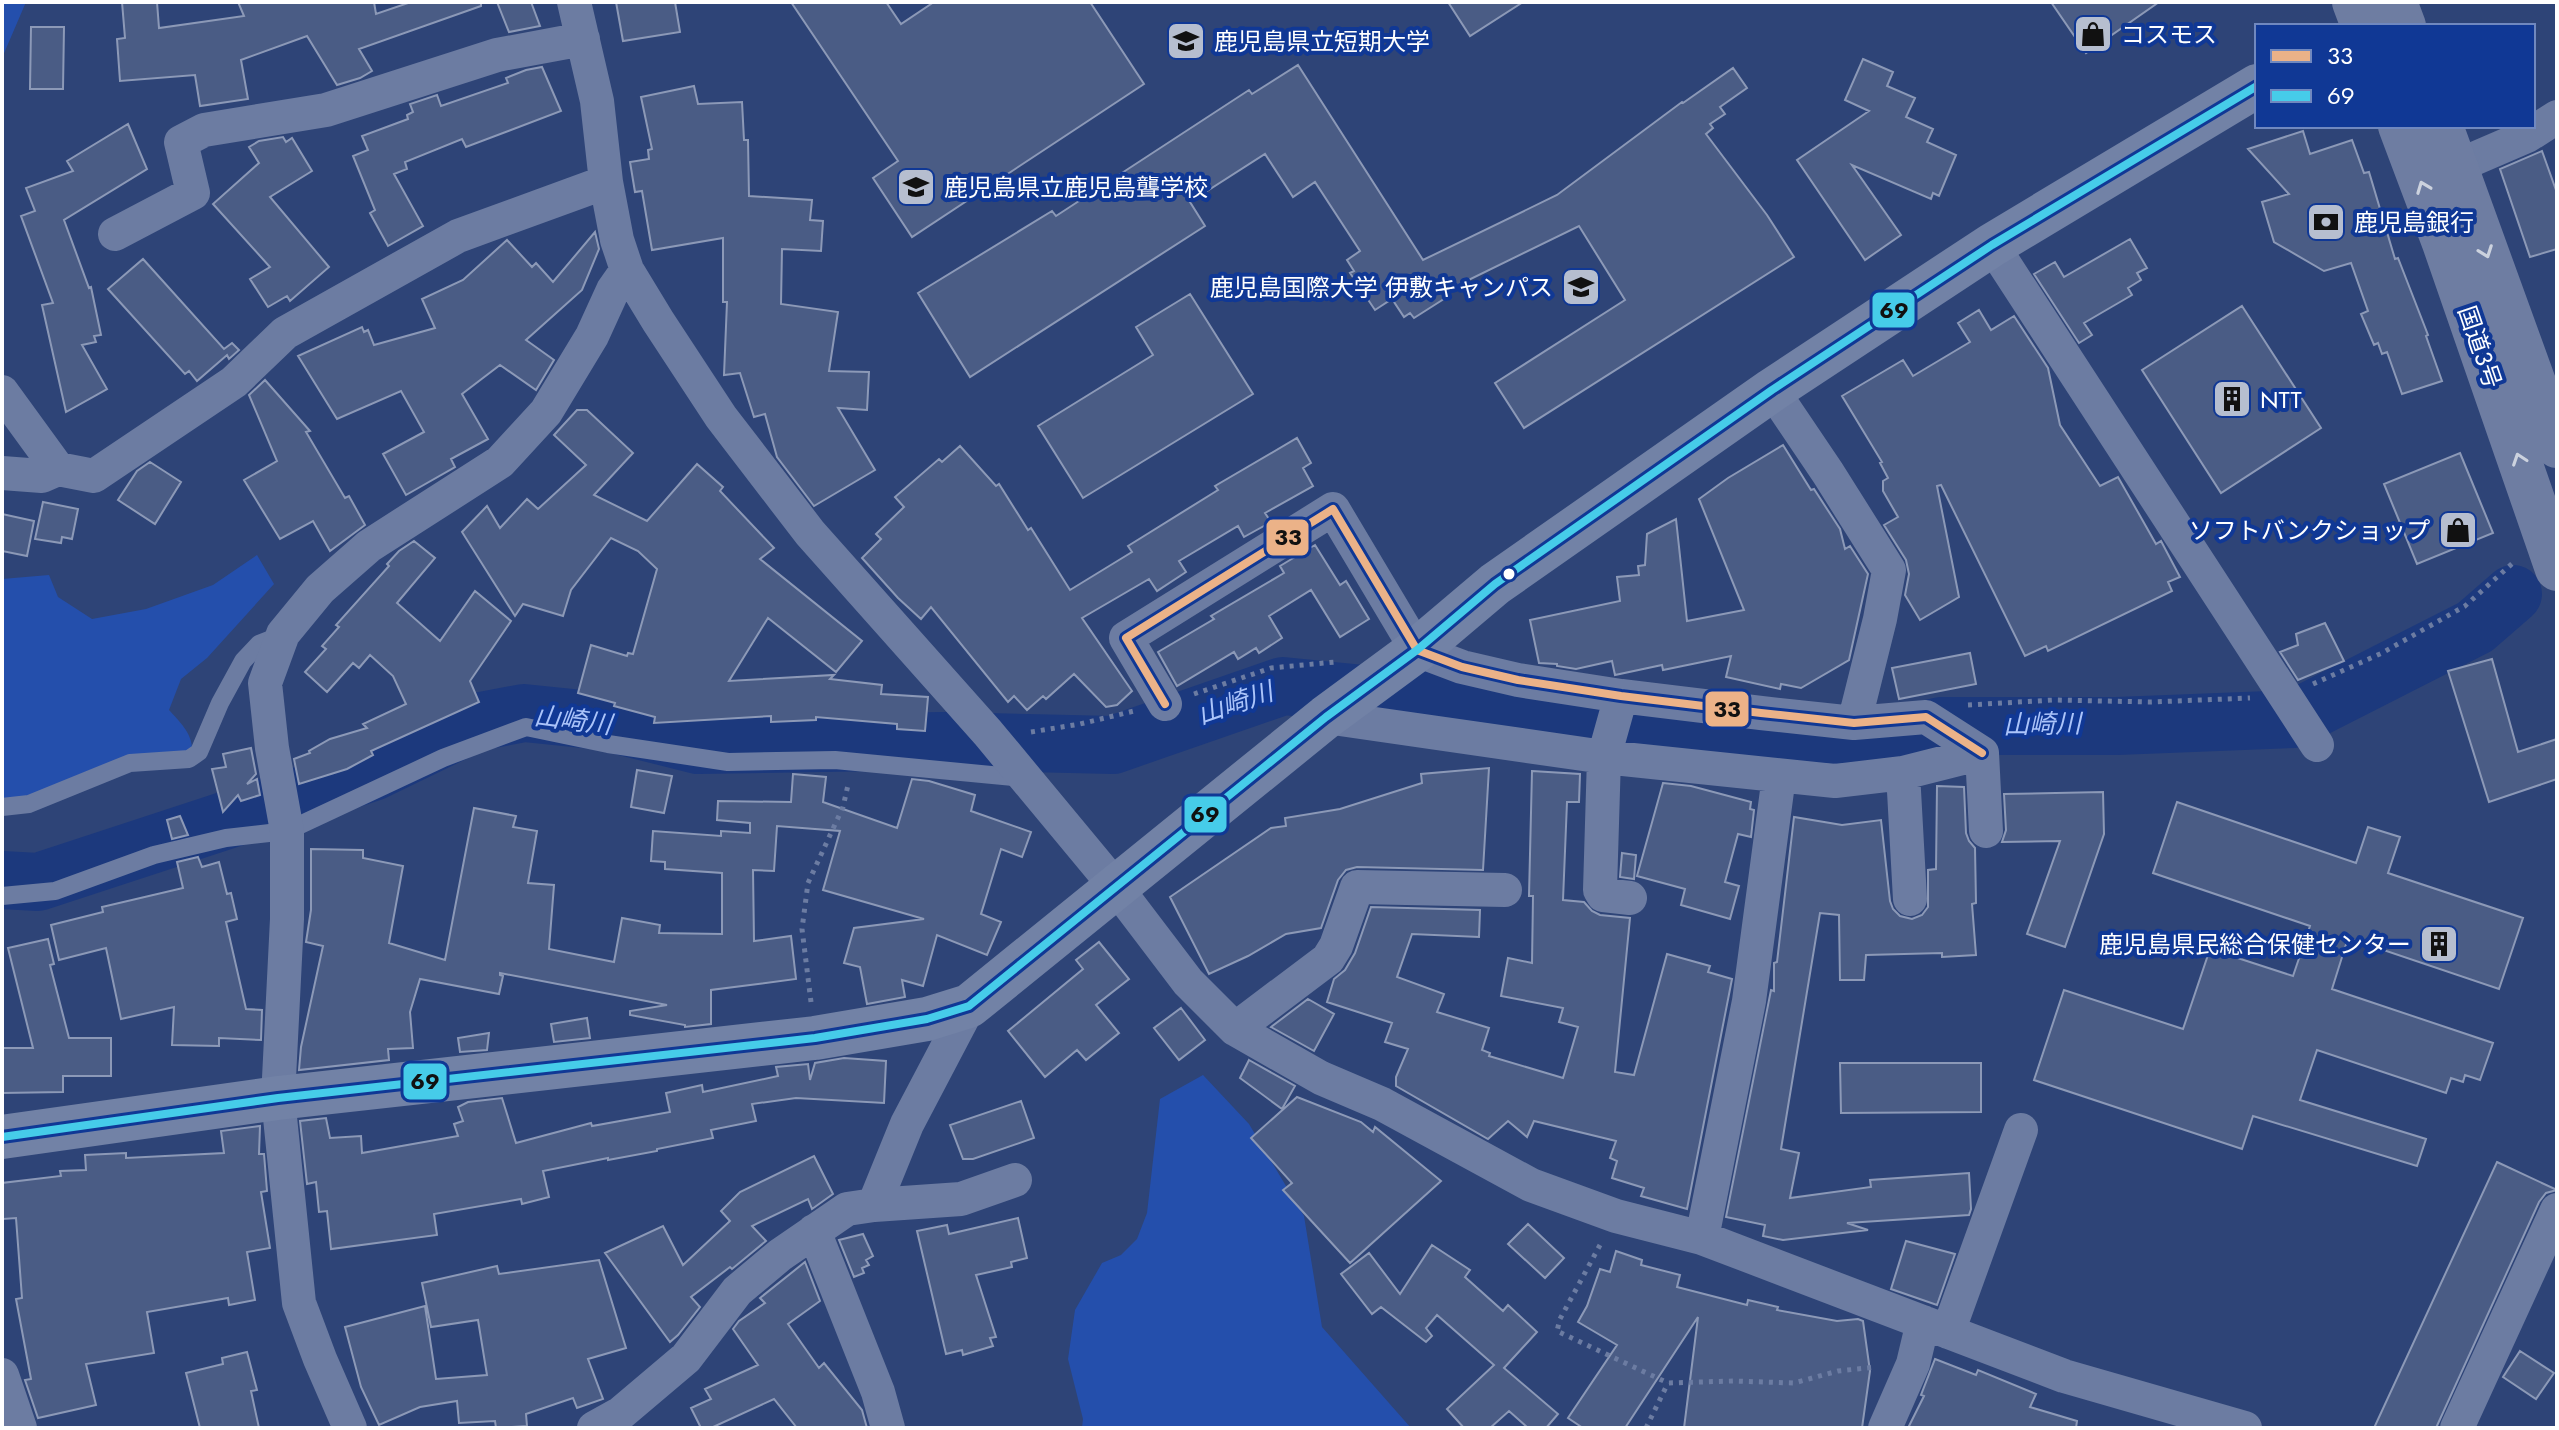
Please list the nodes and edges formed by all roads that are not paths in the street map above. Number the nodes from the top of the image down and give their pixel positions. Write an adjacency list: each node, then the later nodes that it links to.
1 (574, 2): 4 (street)
2 (2354, 2): 3 (highway)
3 (2393, 16)
4 (583, 39): 10 (street); 11 (street)
5 (2255, 87): 12 (main road)
6 (2557, 117): 9 (street)
7 (2401, 128): 19 (highway, 国道3号, one-way to 7)
8 (2442, 128): 9 (highway, 国道3号)
9 (2455, 167): 16 (highway, 国道3号, one-way to 16)
10 (606, 182): 13 (street); 17 (street)
11 (115, 234)
12 (1992, 245): 14 (main road); 26 (street)
13 (627, 270): 20 (street); 31 (street)
14 (1772, 390): 21 (main road); 25 (street)
15 (2, 392): 17 (street)
16 (2557, 446)
17 (58, 469): 18 (street)
18 (2, 473)
19 (2557, 569)
20 (283, 634): 32 (lane); 33 (street)
21 (1409, 656): 22 (street); 23 (street); 24 (main road)
22 (1621, 696): 25 (street); 28 (street)
23 (1165, 704)
24 (1330, 714): 28 (street); 35 (main road)
25 (1854, 723): 27 (street)
26 (2317, 745)
27 (1982, 753): 29 (street); 34 (street)
28 (1604, 757): 30 (street); 38 (street)
29 (1903, 773): 30 (street); 39 (street)
30 (1779, 776): 49 (street)
31 (1026, 778): 33 (lane); 35 (street)
32 (2, 807)
33 (287, 831): 37 (lane); 42 (street)
34 (1986, 831)
35 (1115, 886): 40 (main road); 41 (street)
36 (1505, 890): 41 (street)
37 (2, 896)
38 (1630, 898)
39 (1910, 899)
40 (969, 1006): 42 (main road); 46 (street)
41 (1235, 1029): 49 (street)
42 (278, 1098): 44 (main road); 54 (street)
43 (2021, 1130): 50 (street)
44 (2, 1137)
45 (1015, 1180): 46 (street)
46 (874, 1205): 48 (street)
47 (2557, 1210): 58 (street)
48 (814, 1231): 55 (street); 56 (street)
49 (1702, 1238): 50 (street)
50 (1935, 1327): 52 (street); 57 (street)
51 (2, 1375): 53 (street)
52 (2224, 1425)
53 (20, 1428)
54 (350, 1428)
55 (594, 1428)
56 (888, 1428)
57 (1885, 1428)
58 (2457, 1428)

